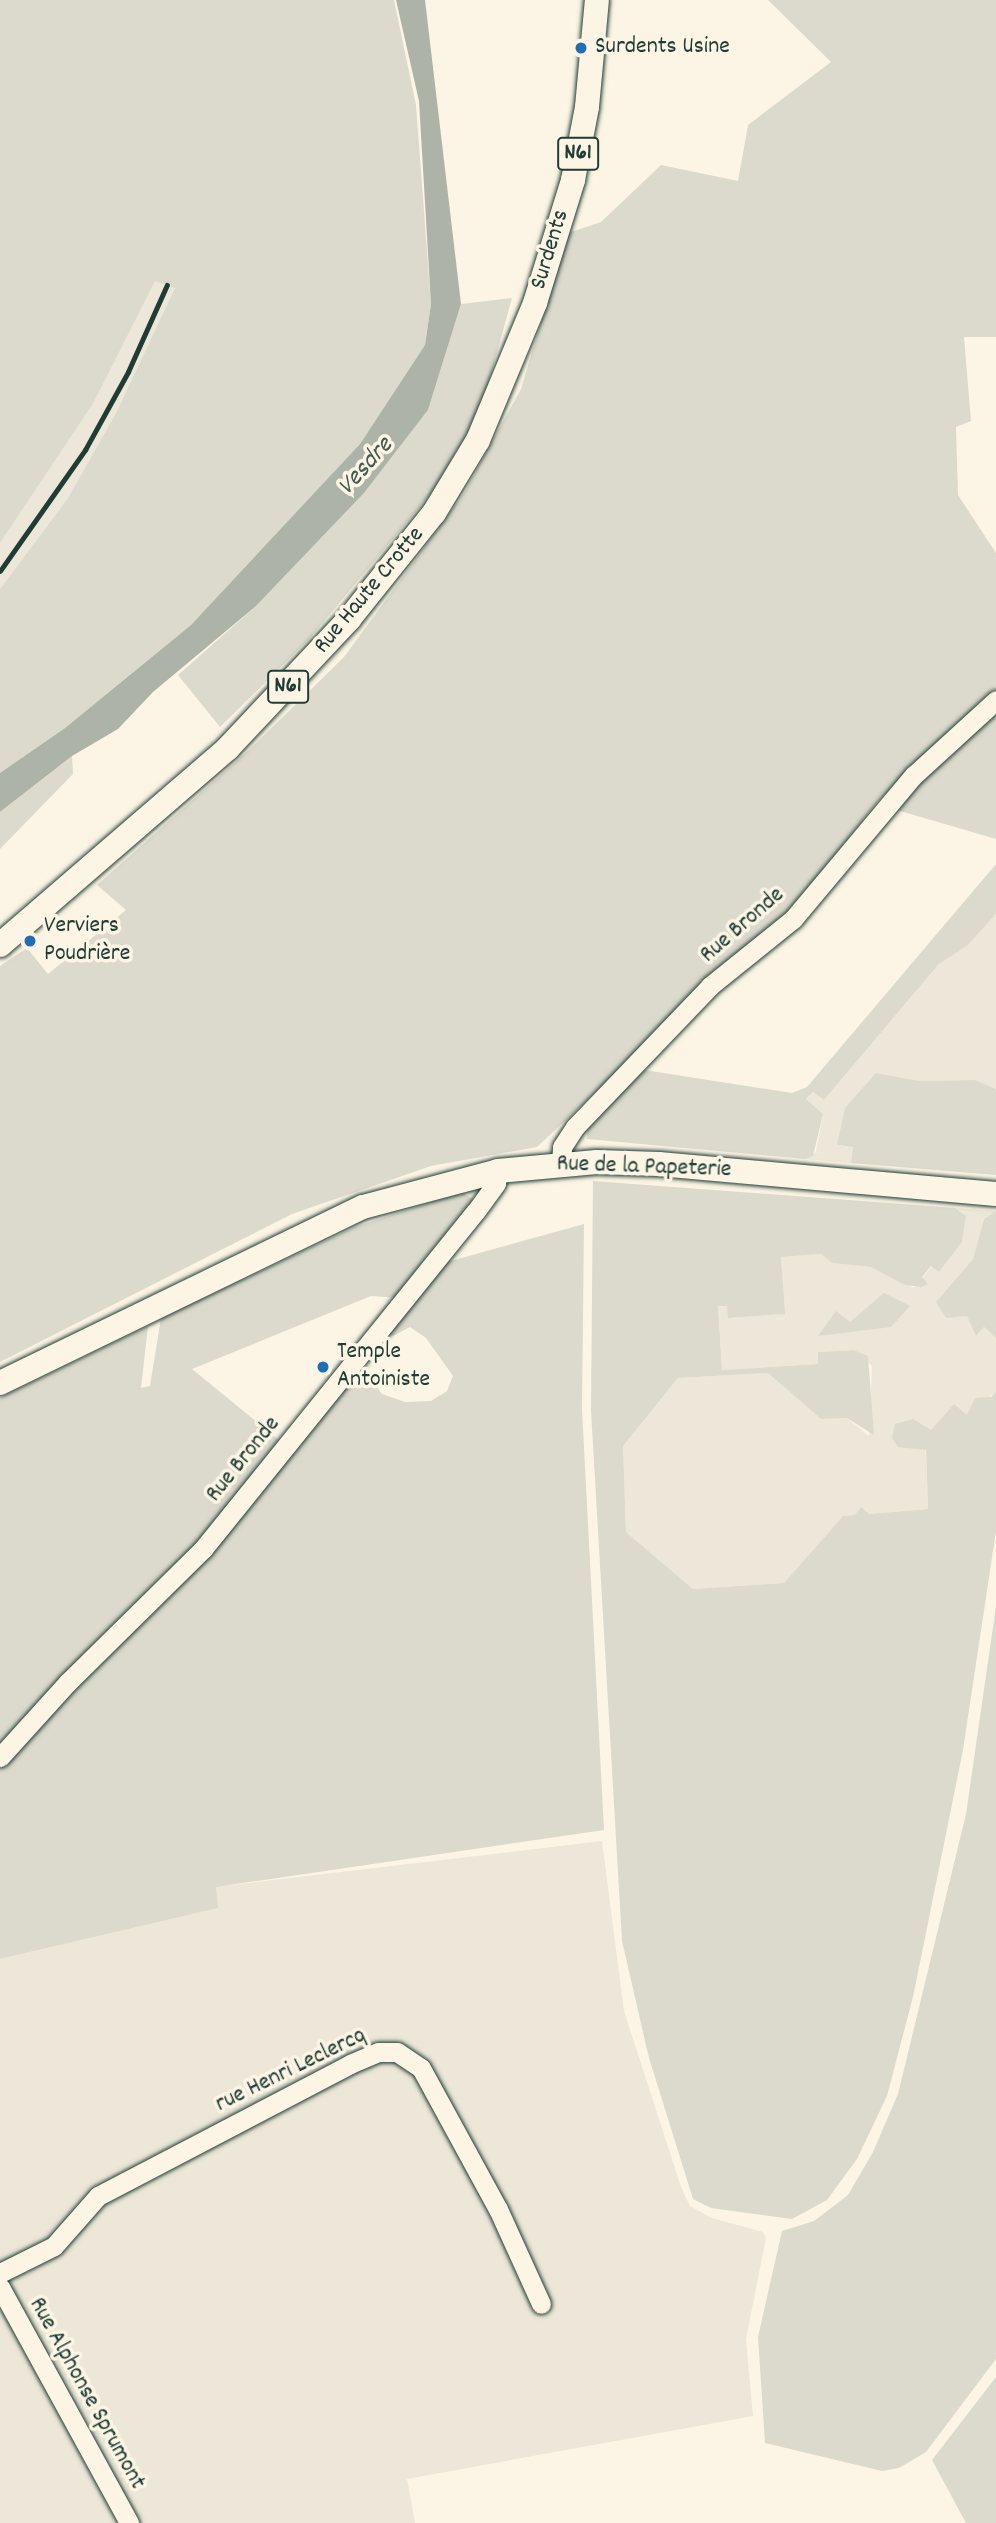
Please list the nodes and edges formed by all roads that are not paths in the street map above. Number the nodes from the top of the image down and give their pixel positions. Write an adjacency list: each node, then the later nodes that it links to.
1 (597, 0): 2 (main road, Surdents / N61)
2 (509, 372): 4 (main road, Rue Haute Crotte / N61)
3 (996, 700): 5 (street, Rue Bronde)
4 (0, 945)
5 (561, 1163): 6 (main road, Rue de la Papeterie); 7 (main road, Rue de la Papeterie)
6 (498, 1171): 8 (main road, Rue de la Papeterie); 9 (street, Rue Bronde)
7 (996, 1194)
8 (0, 1382)
9 (0, 1757)
10 (0, 2273): 12 (street, rue Henri Leclercq)
11 (0, 2287): 13 (street, Rue Alphonse Sprumont)
12 (541, 2304)
13 (129, 2523)

